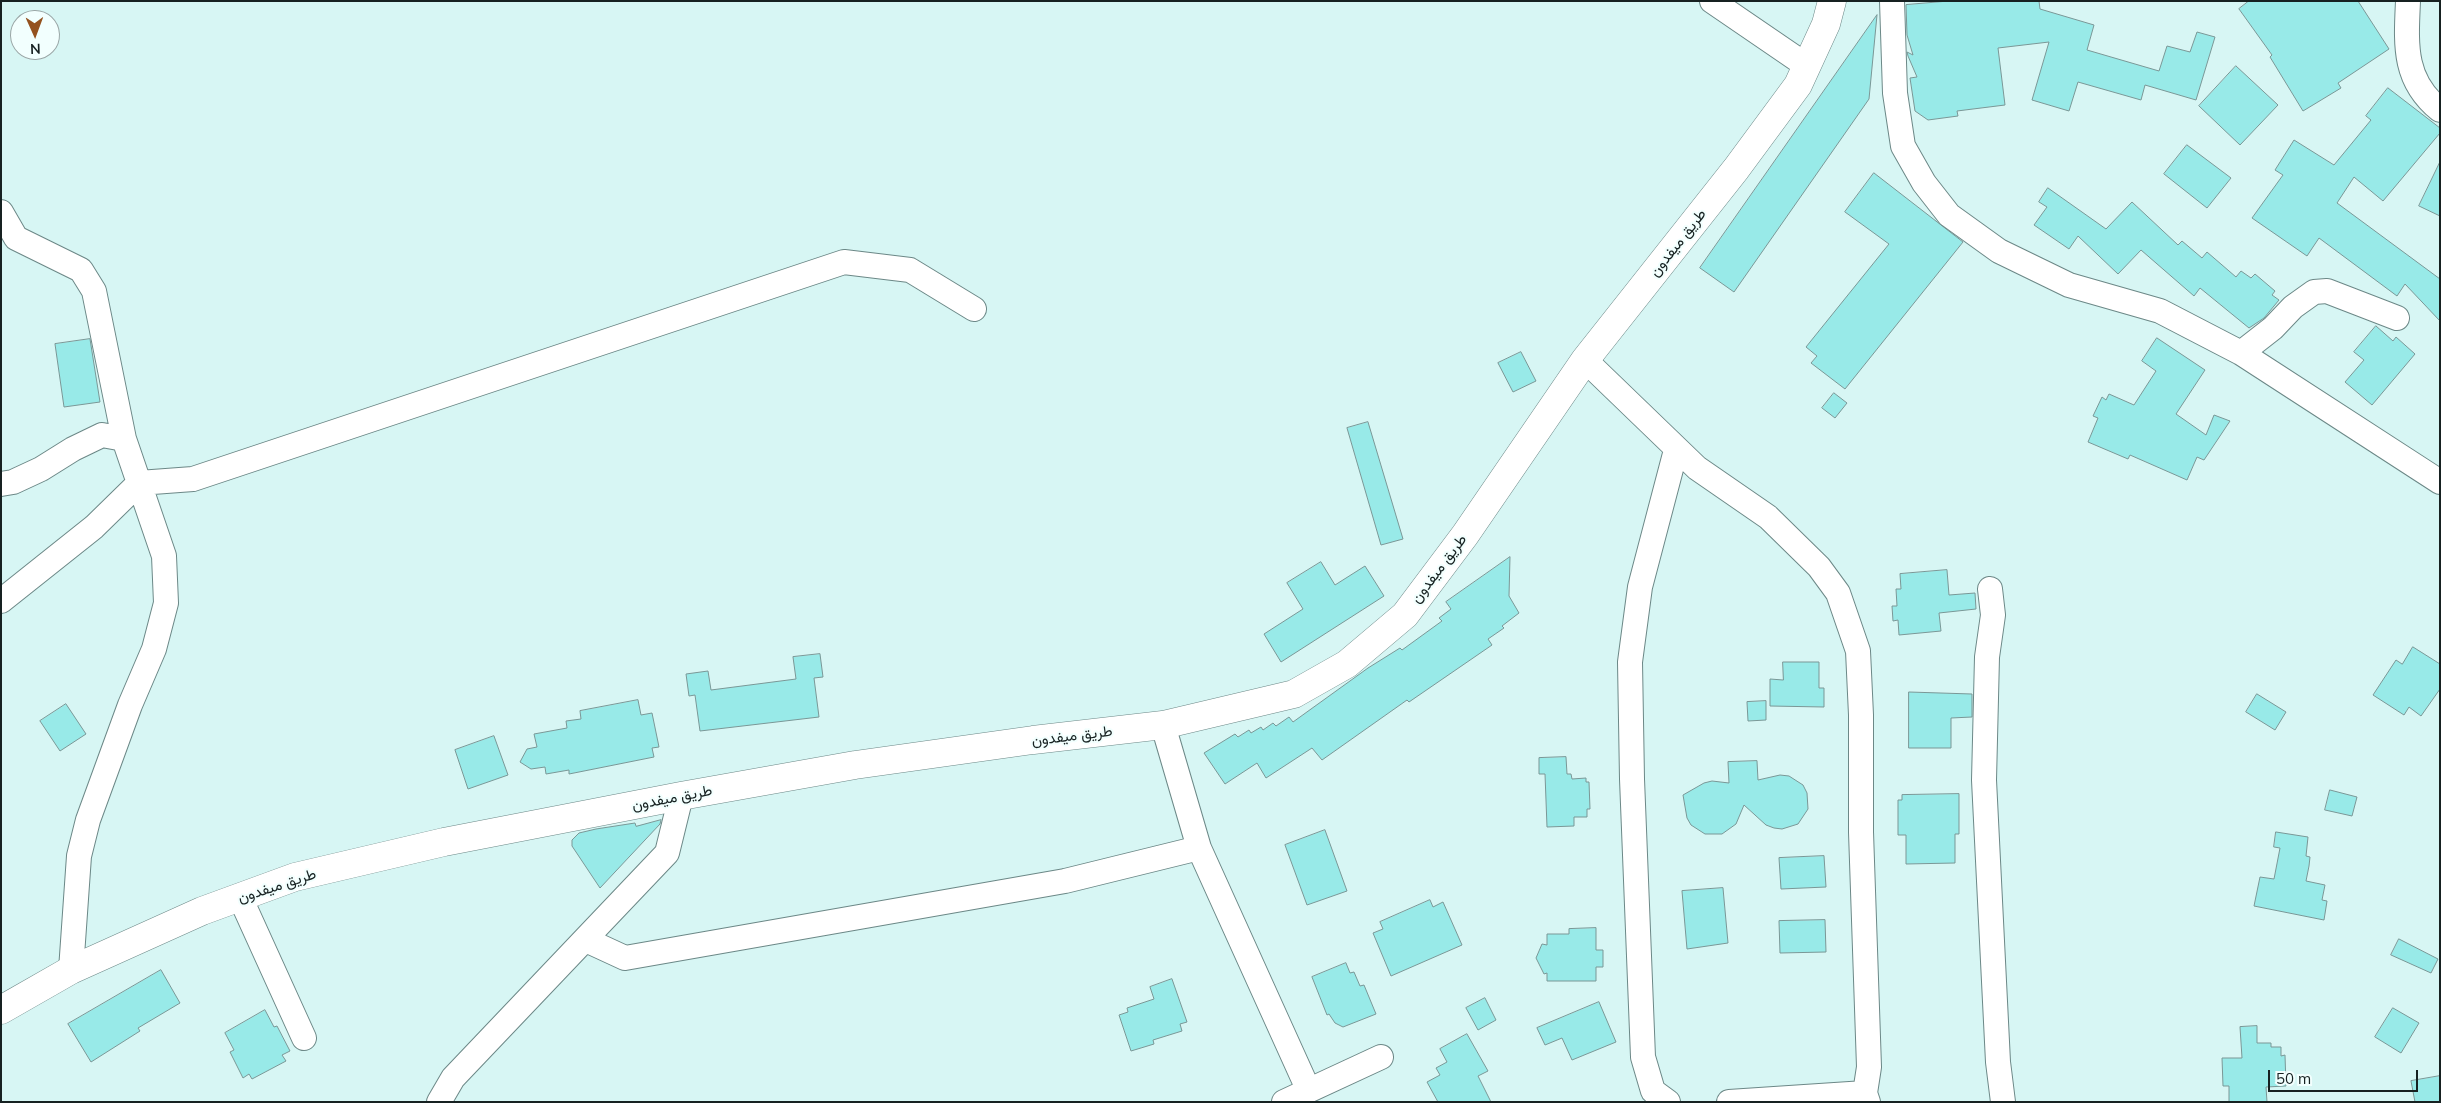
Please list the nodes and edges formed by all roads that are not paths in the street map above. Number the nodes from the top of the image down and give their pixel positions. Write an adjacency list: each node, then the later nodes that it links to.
1 (1712, 1): 5 (street)
2 (1832, 1): 5 (main road, طريق ميفدون)
3 (1892, 1): 10 (street)
4 (2408, 1): 6 (street)
5 (1807, 66): 11 (main road, طريق ميفدون)
6 (2440, 110)
7 (1, 212): 12 (street)
8 (974, 309): 15 (street)
9 (2397, 318): 10 (street)
10 (2241, 353): 14 (street)
11 (1585, 360): 13 (street); 19 (main road, طريق ميفدون)
12 (124, 439): 15 (street); 16 (street)
13 (1676, 450): 29 (street); 32 (street)
14 (2440, 482)
15 (139, 483): 18 (street); 24 (street)
16 (1, 484)
17 (1990, 589): 34 (street)
18 (1, 601)
19 (1163, 725): 20 (main road, طريق ميفدون); 21 (street)
20 (681, 796): 22 (main road, طريق ميفدون); 23 (street)
21 (1199, 848): 23 (street); 28 (street)
22 (240, 897): 24 (main road, طريق ميفدون); 26 (street)
23 (586, 940): 30 (street)
24 (71, 970): 25 (main road, طريق ميفدون)
25 (1, 1010)
26 (304, 1038)
27 (1381, 1057): 28 (street)
28 (1308, 1089): 31 (street)
29 (1866, 1097): 33 (street)
30 (439, 1102)
31 (1284, 1102)
32 (1668, 1102)
33 (1729, 1102)
34 (2003, 1102)

